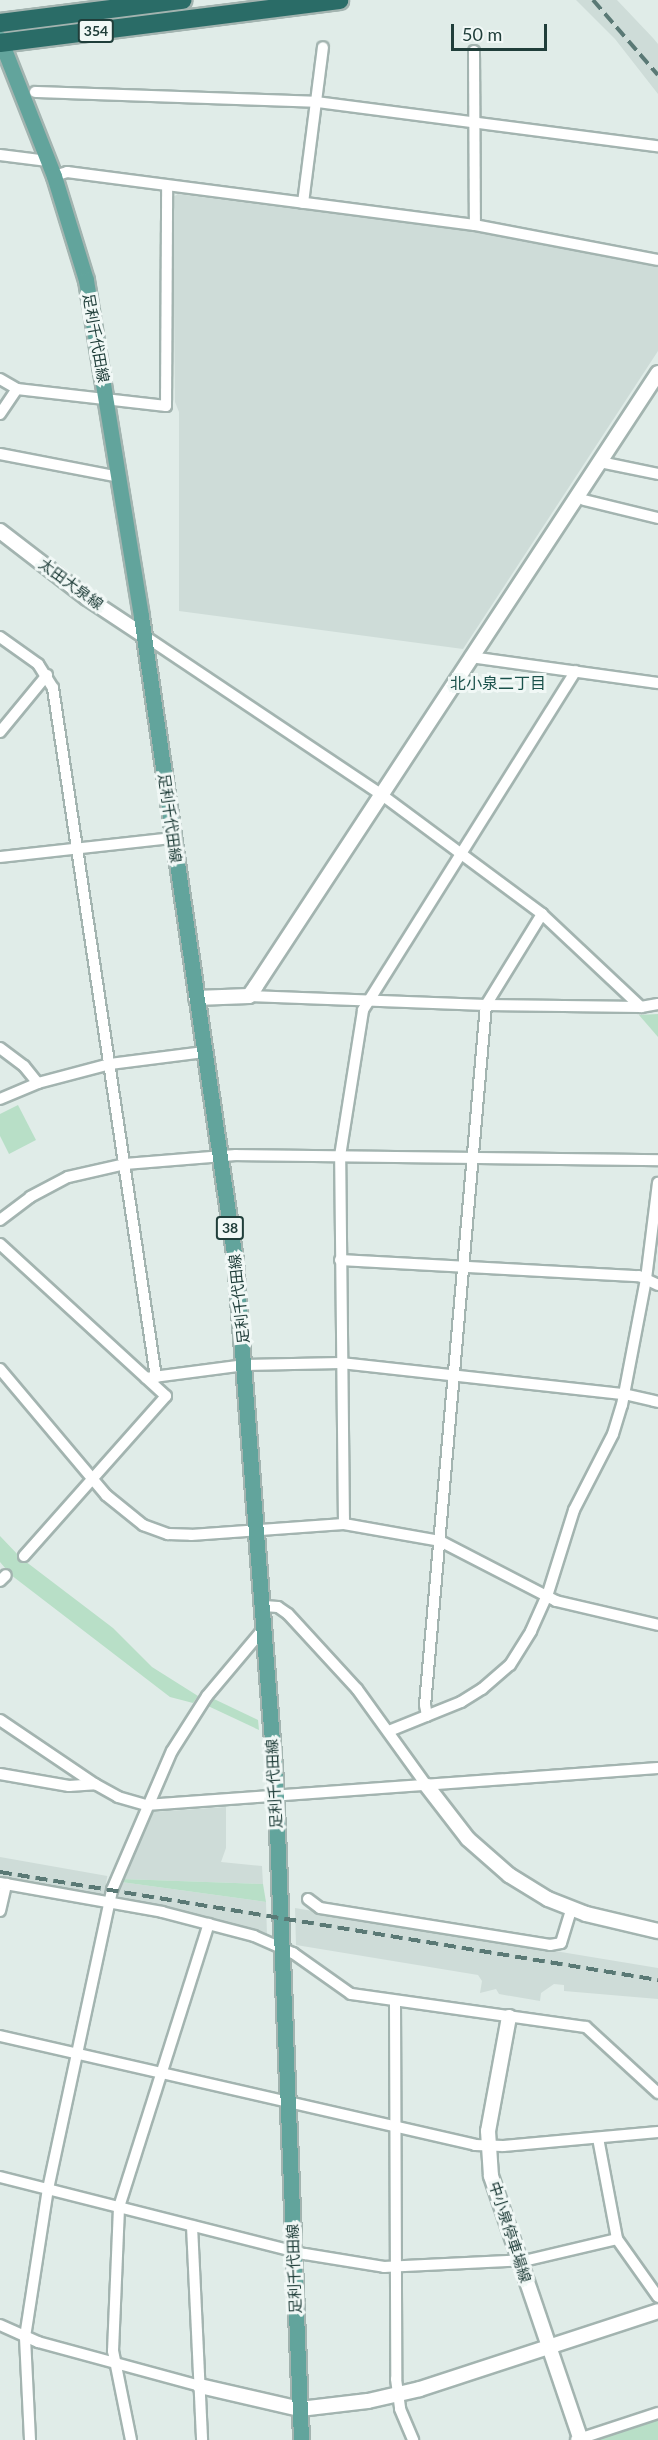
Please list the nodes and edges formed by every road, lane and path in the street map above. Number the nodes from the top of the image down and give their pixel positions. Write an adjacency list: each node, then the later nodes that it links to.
1 (183, 0): 3 (highway, 354)
2 (339, 0): 4 (highway, 354)
3 (0, 23)
4 (0, 41): 12 (main road, 足利千代田線 / 38)
5 (323, 47): 8 (street)
6 (474, 51): 9 (street)
7 (35, 93): 8 (street)
8 (317, 102): 9 (street); 15 (street)
9 (475, 123): 10 (street); 16 (street)
10 (658, 146)
11 (0, 155): 12 (street)
12 (48, 160): 13 (main road, 足利千代田線 / 38)
13 (54, 176): 14 (street); 21 (main road, 足利千代田線 / 38)
14 (167, 186): 15 (street); 21 (street)
15 (303, 203): 16 (street)
16 (475, 225): 17 (street)
17 (658, 260)
18 (658, 373): 24 (street)
19 (0, 379): 20 (street)
20 (17, 389): 21 (street); 22 (street)
21 (106, 399): 26 (main road, 足利千代田線 / 38)
22 (0, 414)
23 (0, 453): 26 (street)
24 (600, 462): 25 (street); 32 (street)
25 (658, 474)
26 (119, 477): 30 (main road, 足利千代田線 / 38)
27 (584, 500): 28 (street)
28 (658, 518)
29 (0, 531): 30 (street, 太田大泉線)
30 (143, 635): 37 (street); 38 (main road, 足利千代田線 / 38)
31 (0, 637): 34 (street)
32 (470, 657): 33 (street); 37 (street)
33 (576, 671): 35 (street); 40 (street)
34 (47, 675): 36 (street); 39 (street)
35 (658, 683)
36 (0, 732)
37 (382, 795): 40 (street); 43 (street)
38 (173, 838): 39 (street); 44 (main road, 足利千代田線 / 38)
39 (78, 849): 41 (street); 51 (street)
40 (460, 853): 42 (street); 45 (street)
41 (0, 857)
42 (542, 914): 47 (street); 48 (street)
43 (249, 996): 44 (street); 45 (street)
44 (196, 998): 50 (main road, 足利千代田線 / 38)
45 (366, 1001): 47 (street); 55 (street)
46 (658, 1004): 48 (street)
47 (486, 1005): 48 (street); 56 (street)
48 (641, 1007)
49 (0, 1048): 52 (street)
50 (204, 1052): 51 (street); 54 (main road, 足利千代田線 / 38)
51 (110, 1064): 52 (street); 58 (street)
52 (38, 1083): 53 (street)
53 (0, 1099)
54 (220, 1155): 55 (street); 58 (street); 67 (main road, 足利千代田線 / 38)
55 (340, 1156): 56 (street); 62 (street)
56 (472, 1158): 57 (street); 63 (street)
57 (658, 1160)
58 (125, 1164): 60 (street); 70 (street)
59 (658, 1183): 64 (street)
60 (0, 1220)
61 (0, 1244): 70 (street)
62 (340, 1260): 63 (street); 66 (street)
63 (463, 1265): 64 (street); 69 (street)
64 (646, 1279): 65 (street); 71 (street)
65 (658, 1285)
66 (341, 1363): 67 (street); 69 (street); 74 (street)
67 (245, 1365): 70 (street); 75 (main road, 足利千代田線 / 38)
68 (0, 1369): 73 (street)
69 (454, 1377): 71 (street); 76 (street)
70 (151, 1378): 73 (street)
71 (624, 1394): 72 (street); 78 (street)
72 (658, 1402)
73 (92, 1478): 75 (street); 77 (street)
74 (344, 1524): 75 (street); 76 (street)
75 (257, 1531): 79 (main road, 足利千代田線 / 38)
76 (440, 1541): 78 (street); 82 (street)
77 (24, 1556)
78 (548, 1593): 80 (street); 82 (street)
79 (264, 1606): 81 (main road, 足利千代田線 / 38); 84 (street)
80 (658, 1626)
81 (265, 1632): 89 (main road, 足利千代田線 / 38); 90 (street)
82 (428, 1716): 84 (street)
83 (0, 1720): 87 (street)
84 (389, 1731): 88 (street)
85 (658, 1768): 88 (street)
86 (0, 1774): 87 (street)
87 (95, 1784): 90 (street)
88 (427, 1786): 89 (street); 94 (street)
89 (275, 1796): 90 (street); 98 (main road, 足利千代田線 / 38)
90 (146, 1805): 93 (street)
91 (3, 1884): 93 (street); 95 (street)
92 (308, 1899): 94 (street)
93 (110, 1903): 96 (street); 102 (street)
94 (572, 1908): 97 (street)
95 (0, 1911)
96 (209, 1924): 98 (street); 103 (street)
97 (658, 1931)
98 (282, 1948): 99 (street); 105 (main road, 足利千代田線 / 38)
99 (395, 2001): 100 (street); 106 (street)
100 (509, 2017): 104 (street); 109 (street, 中小泉停車場線)
101 (0, 2036): 102 (street)
102 (75, 2053): 103 (street); 111 (street)
103 (161, 2072): 105 (street); 112 (street)
104 (658, 2093)
105 (287, 2101): 106 (street); 115 (main road, 足利千代田線 / 38)
106 (394, 2126): 109 (street); 117 (street)
107 (658, 2132): 108 (street)
108 (597, 2138): 109 (street); 114 (street)
109 (488, 2146): 116 (street, 中小泉停車場線)
110 (0, 2177): 111 (street)
111 (48, 2189): 112 (street); 121 (street)
112 (119, 2206): 113 (street); 123 (street)
113 (192, 2226): 115 (street); 124 (street)
114 (617, 2239): 116 (street); 118 (street)
115 (294, 2251): 117 (street); 126 (main road, 足利千代田線 / 38)
116 (519, 2260): 117 (street); 122 (street, 中小泉停車場線)
117 (394, 2268): 125 (street)
118 (658, 2297)
119 (658, 2311): 122 (street)
120 (0, 2325): 121 (street)
121 (25, 2337): 123 (street); 129 (street)
122 (548, 2348): 125 (street); 128 (street, 中小泉停車場線)
123 (114, 2362): 124 (street); 130 (street)
124 (200, 2386): 126 (street); 131 (street)
125 (397, 2395): 126 (street); 133 (street)
126 (300, 2409): 132 (main road, 足利千代田線 / 38)
127 (658, 2413): 128 (street)
128 (579, 2439)
129 (30, 2440)
130 (130, 2440)
131 (202, 2440)
132 (301, 2440)
133 (413, 2440)

